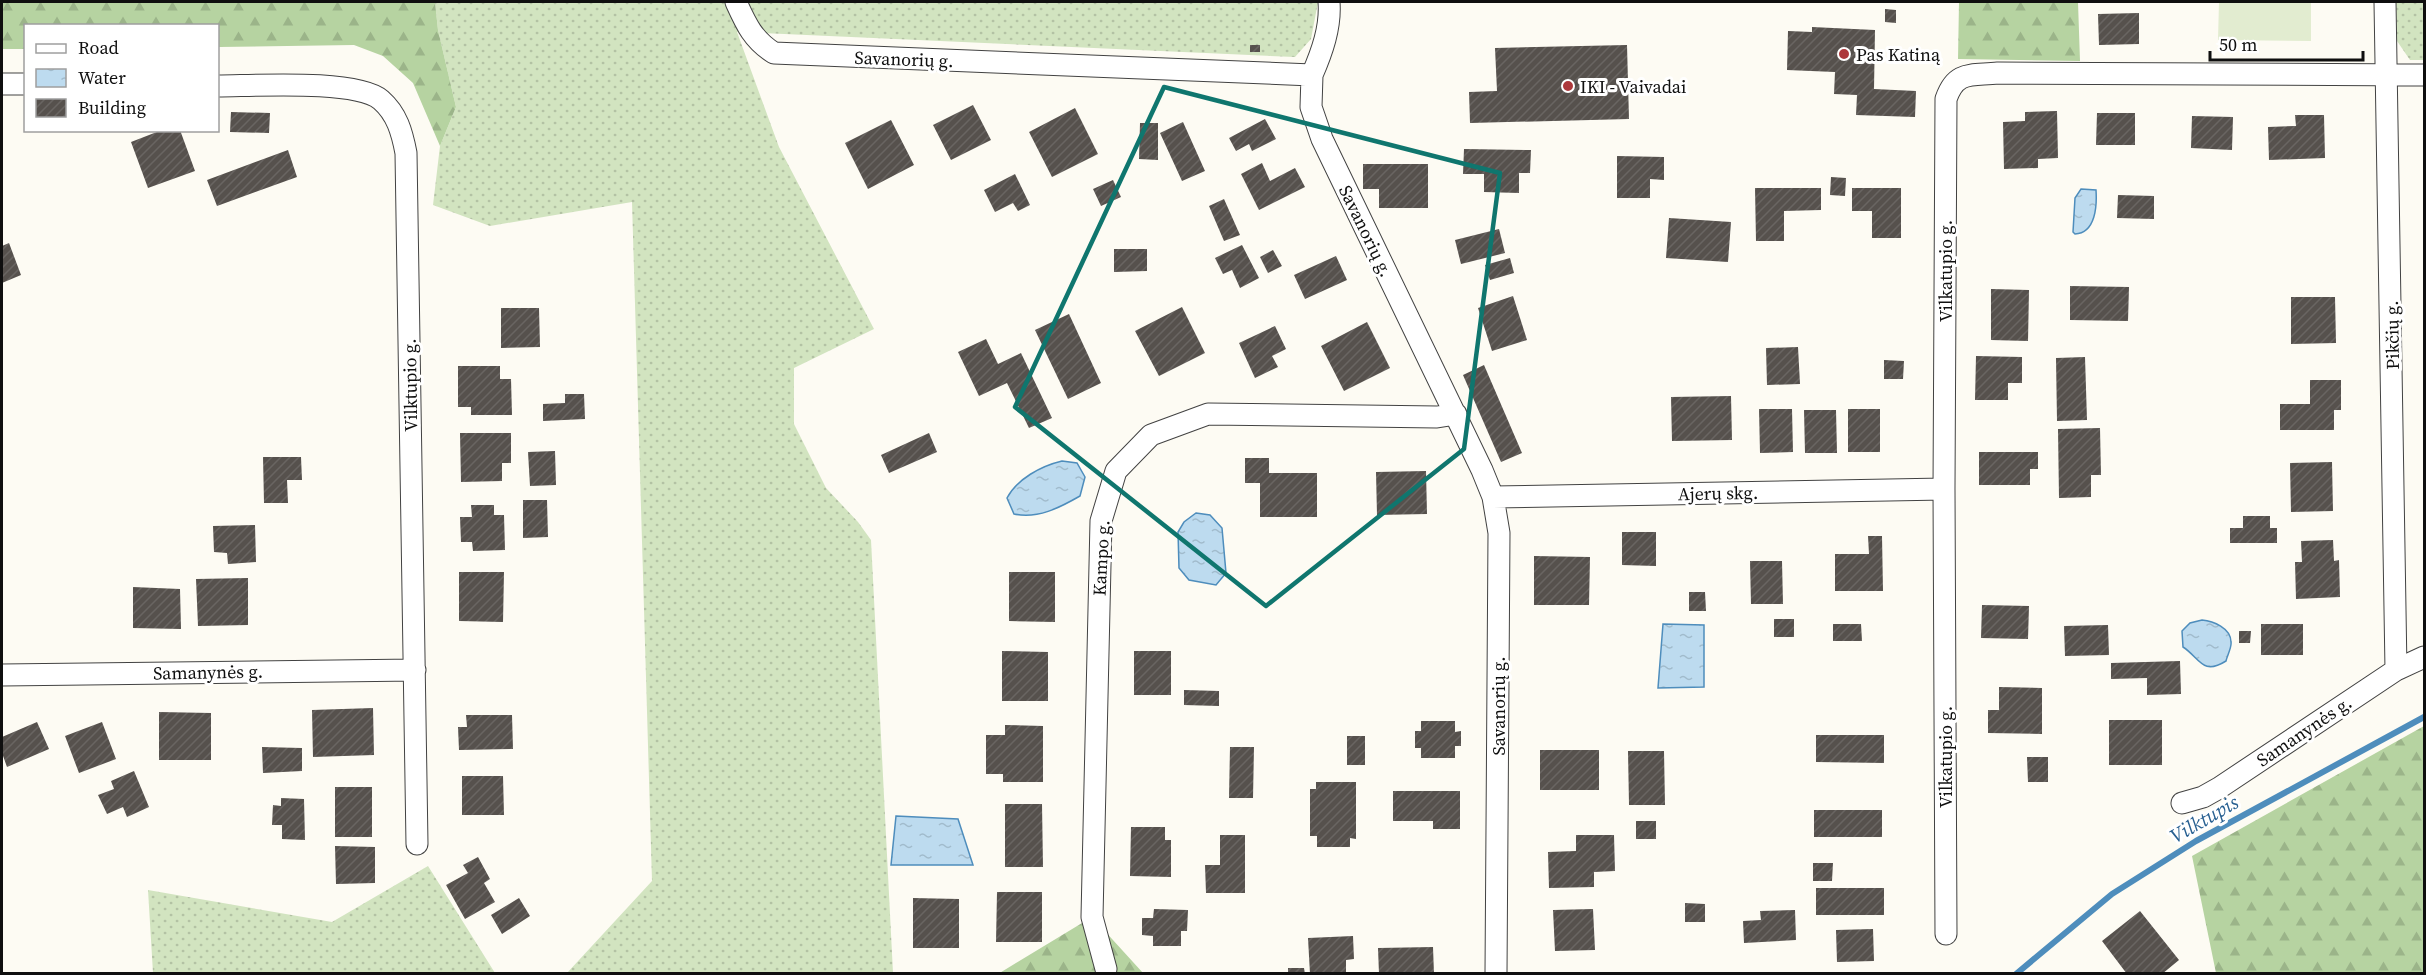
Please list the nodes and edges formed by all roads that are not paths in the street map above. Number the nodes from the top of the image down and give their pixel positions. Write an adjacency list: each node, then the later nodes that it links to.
1 (736, 2): 4 (street, Savanorių g.)
2 (1329, 2): 4 (street)
3 (2385, 2): 6 (street, Pikčių g.)
4 (1312, 75): 10 (street, Savanorių g.)
5 (2424, 75): 6 (street, Vilkatupio g.)
6 (2387, 76): 11 (street, Vilkatupio g.); 15 (street, Pikčių g.)
7 (2, 84): 8 (street)
8 (24, 84)
9 (219, 86): 14 (street, Vilktupio g.)
10 (1456, 414): 12 (street, Savanorių g.); 20 (street, Kampo g.)
11 (1944, 489): 12 (street, Ajerų skg.); 19 (street, Vilkatupio g.)
12 (1492, 497): 21 (street, Savanorių g.)
13 (2424, 657): 15 (street, Samanynės g.)
14 (415, 670): 16 (street, Samanynės g.); 18 (street, Vilktupio g.)
15 (2396, 670): 17 (street, Samanynės g.)
16 (2, 675)
17 (2182, 803)
18 (417, 844)
19 (1946, 934)
20 (1106, 969)
21 (1496, 974)

